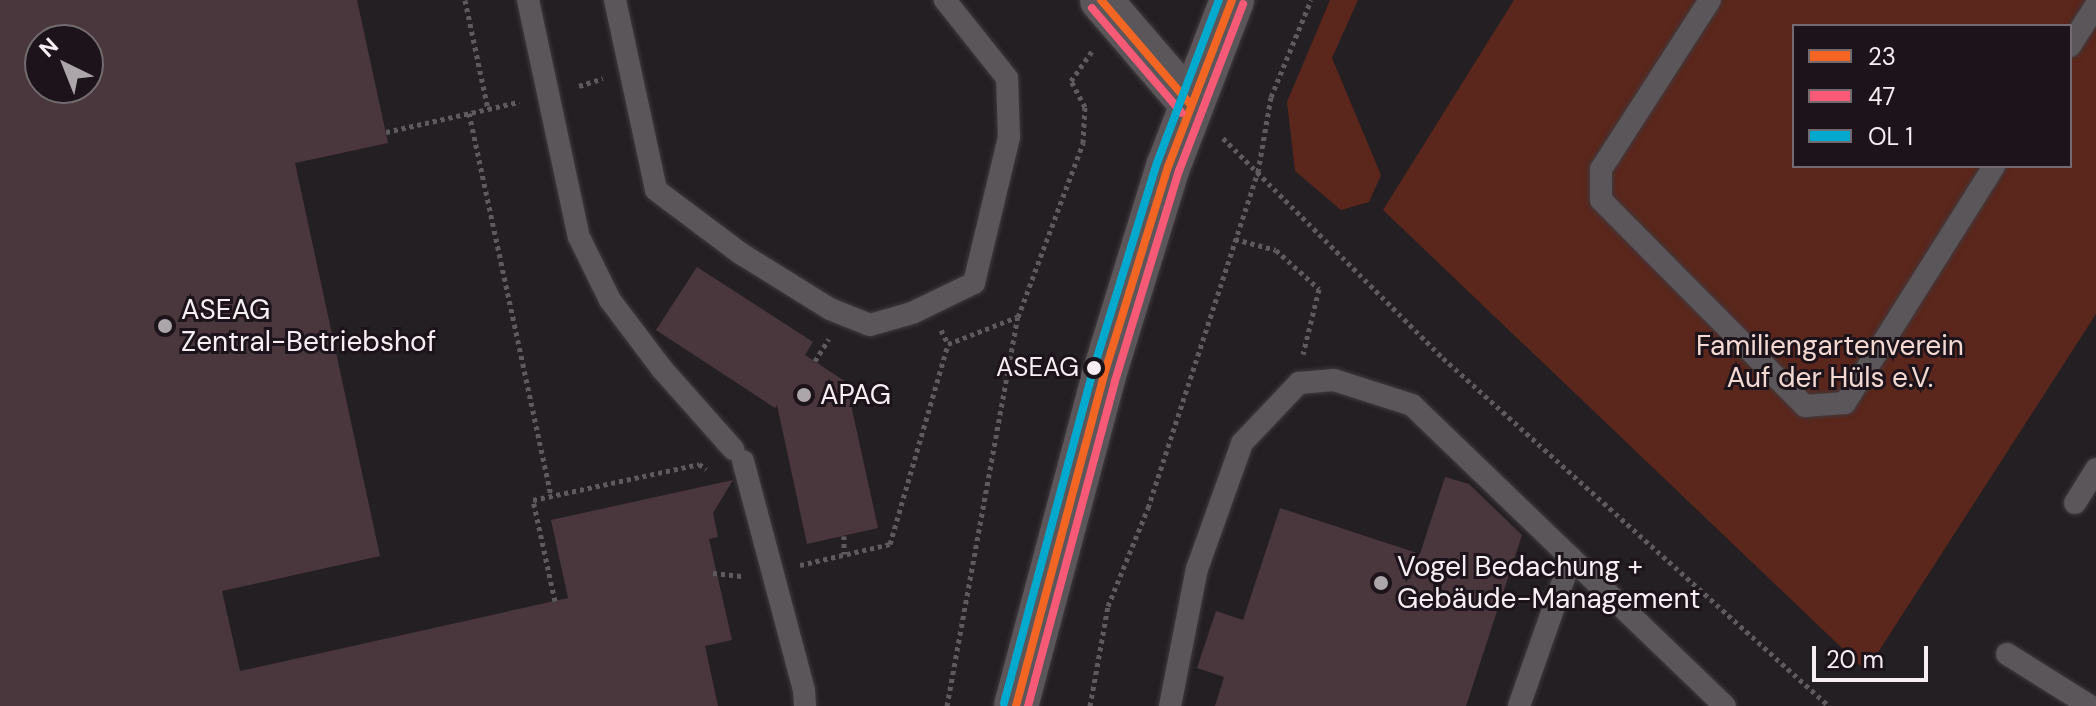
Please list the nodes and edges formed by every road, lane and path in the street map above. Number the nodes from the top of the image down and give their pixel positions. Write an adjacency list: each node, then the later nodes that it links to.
1 (528, 0): 28 (lane)
2 (615, 0): 17 (lane)
3 (945, 0): 17 (lane)
4 (1232, 0): 10 (street)
5 (1311, 0): 15 (path)
6 (1710, 0): 14 (lane)
7 (2096, 5): 9 (lane)
8 (1108, 8): 10 (street); 18 (path)
9 (2072, 43)
10 (1191, 105): 15 (path); 34 (street)
11 (488, 109): 12 (path)
12 (469, 113): 13 (path); 23 (path)
13 (386, 132)
14 (1993, 168)
15 (1258, 172): 16 (path); 39 (path)
16 (1235, 239): 19 (path); 35 (path)
17 (930, 304): 20 (path)
18 (1018, 317): 20 (path); 33 (path)
19 (1311, 317)
20 (948, 344): 26 (path)
21 (2096, 469): 24 (lane)
22 (716, 476): 23 (path)
23 (551, 496): 30 (path)
24 (2075, 503)
25 (844, 536): 26 (path)
26 (844, 554): 28 (path)
27 (1571, 558): 36 (lane); 37 (lane); 38 (lane)
28 (772, 572): 29 (path); 32 (lane)
29 (713, 573)
30 (555, 601)
31 (2007, 654): 40 (lane)
32 (805, 706)
33 (947, 706)
34 (1016, 706)
35 (1090, 706)
36 (1170, 706)
37 (1519, 706)
38 (1725, 706)
39 (1829, 706)
40 (2090, 706)

